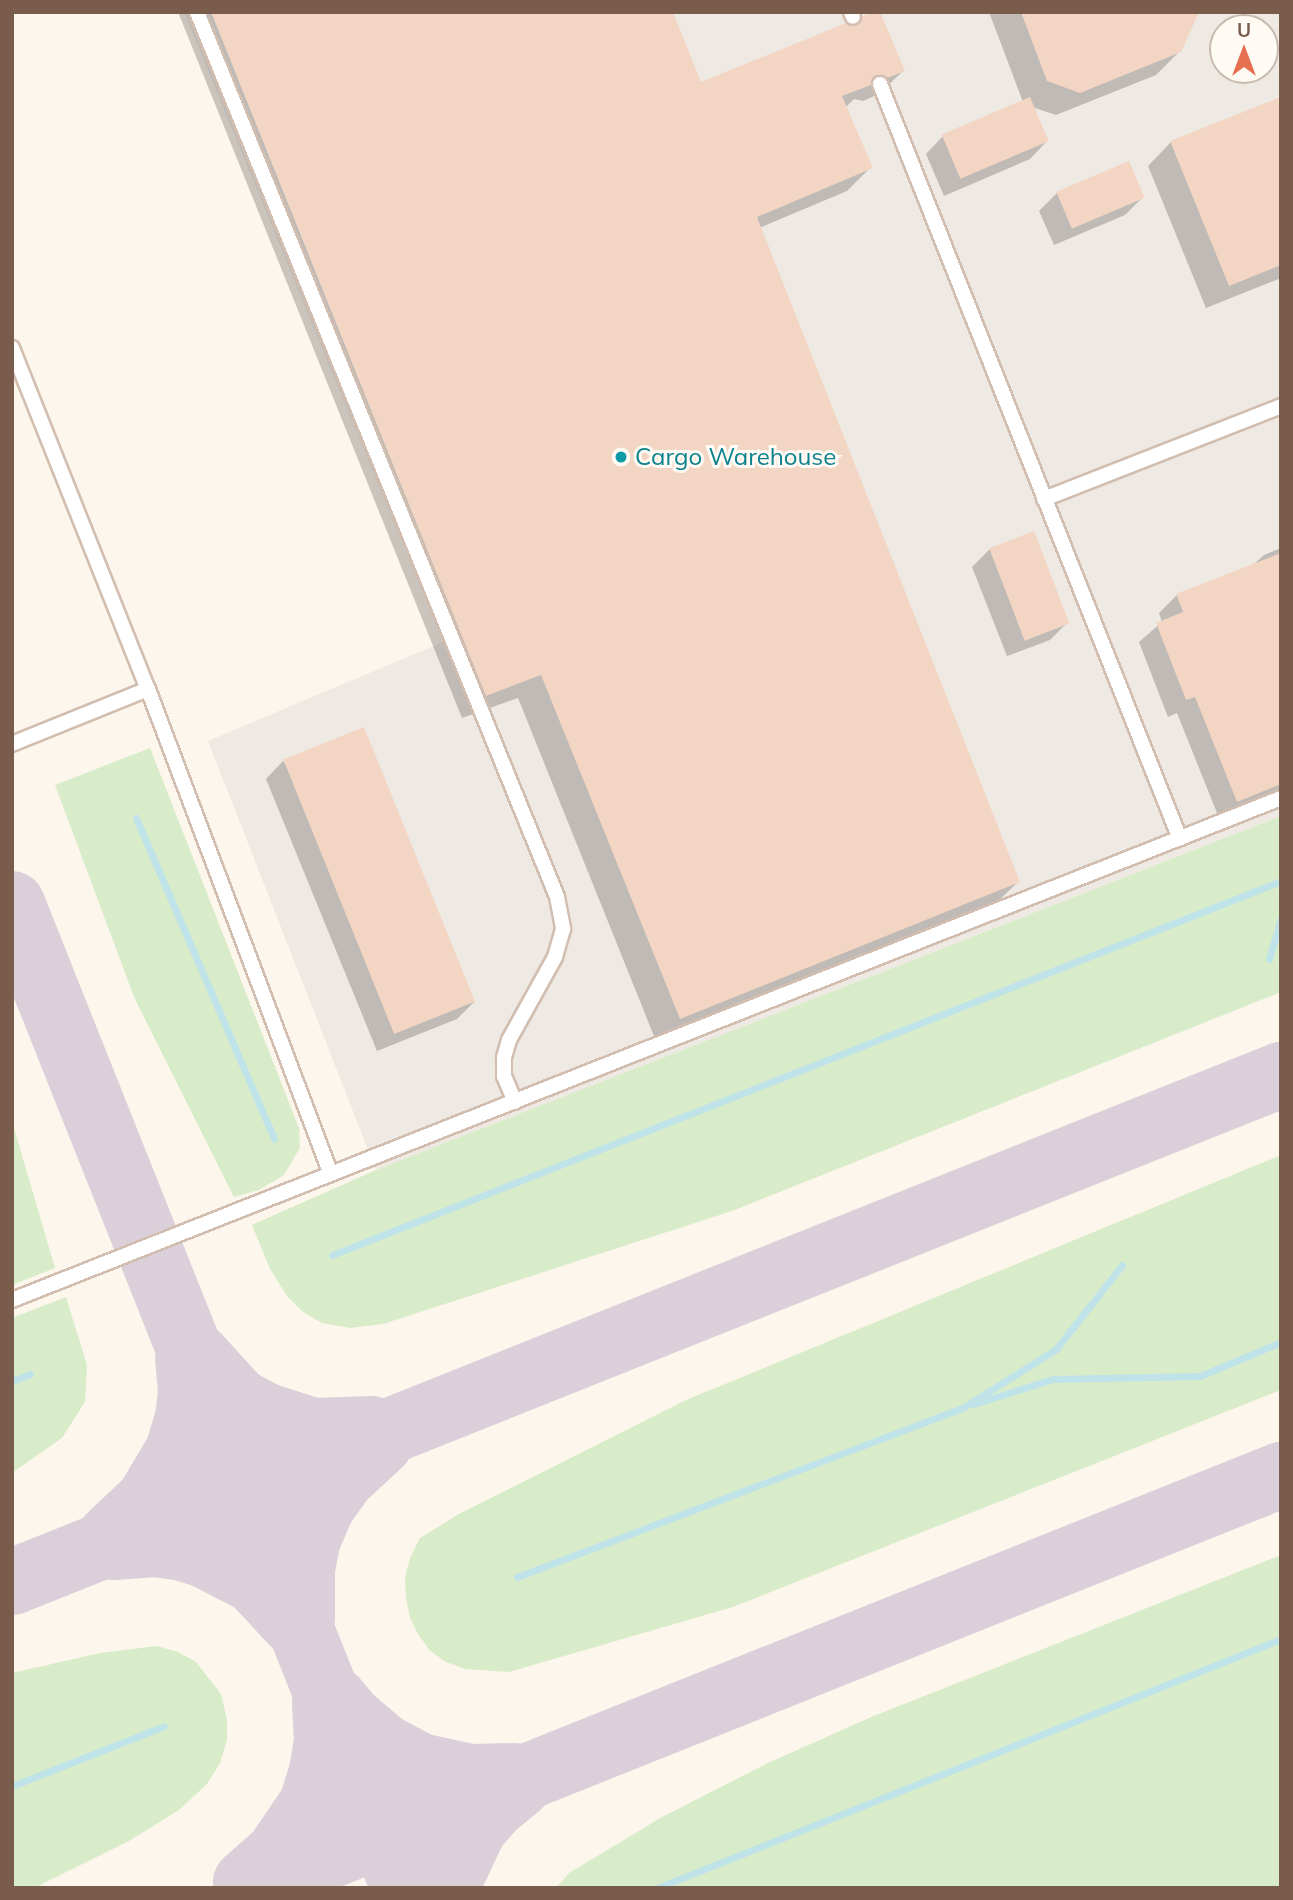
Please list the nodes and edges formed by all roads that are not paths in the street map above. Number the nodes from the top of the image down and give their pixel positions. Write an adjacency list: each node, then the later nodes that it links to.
1 (197, 12): 10 (lane)
2 (880, 84): 5 (lane)
3 (12, 348): 6 (lane)
4 (1281, 406): 5 (lane)
5 (1044, 499): 9 (lane)
6 (148, 689): 7 (lane); 11 (lane)
7 (12, 744)
8 (1281, 798): 9 (lane)
9 (1180, 839): 10 (lane)
10 (514, 1102): 11 (lane)
11 (330, 1172): 12 (lane)
12 (12, 1300)

